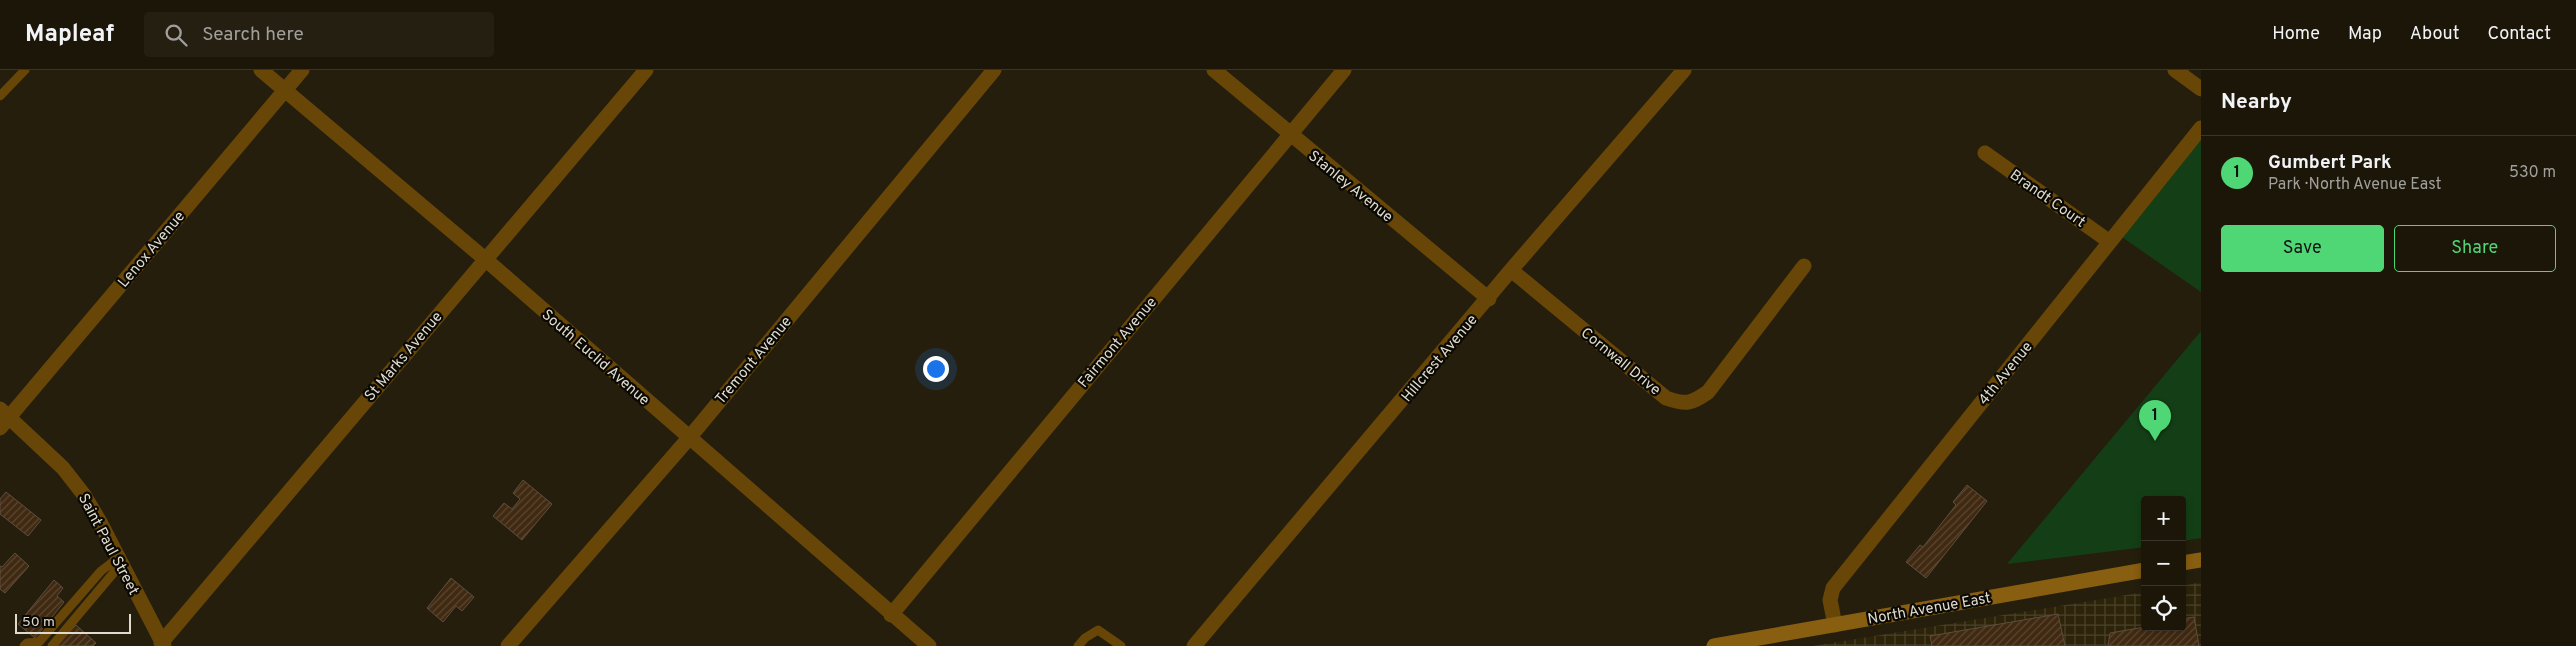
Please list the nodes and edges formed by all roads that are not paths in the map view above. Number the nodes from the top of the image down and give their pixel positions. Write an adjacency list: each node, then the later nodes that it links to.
1 (25, 70): 12 (lane)
2 (261, 70): 11 (street, South Euclid Avenue)
3 (302, 70): 11 (street, Lenox Avenue)
4 (646, 70): 17 (street, St Marks Avenue)
5 (994, 70): 22 (street, Tremont Avenue)
6 (1214, 70): 14 (street, Stanley Avenue)
7 (1344, 70): 14 (street, Fairmont Avenue)
8 (1684, 70): 19 (street, Hillcrest Avenue)
9 (2175, 70): 10 (street)
10 (2201, 89)
11 (285, 90): 17 (street, South Euclid Avenue); 21 (street, Lenox Avenue)
12 (0, 96)
13 (2201, 128): 16 (street, 4th Avenue)
14 (1288, 134): 20 (street, Stanley Avenue); 27 (street, Fairmont Avenue)
15 (1985, 153): 16 (street, Brandt Court)
16 (2110, 242): 28 (street, 4th Avenue)
17 (485, 259): 22 (street, South Euclid Avenue); 30 (street, St Marks Avenue)
18 (1804, 266): 19 (street, Cornwall Drive)
19 (1511, 270): 20 (street, Hillcrest Avenue)
20 (1489, 299): 37 (street, Hillcrest Avenue)
21 (3, 418): 24 (street, Saint Paul Street)
22 (689, 438): 27 (street, South Euclid Avenue); 33 (street, Tremont Avenue)
23 (2201, 560): 25 (main road)
24 (119, 561): 30 (street, Saint Paul Street); 31 (lane); 32 (lane)
25 (2186, 562)
26 (2141, 571): 28 (main road, North Avenue East)
27 (891, 615): 34 (street, South Euclid Avenue)
28 (1835, 625): 29 (main road, North Avenue East)
29 (1769, 641): 38 (main road, North Avenue East)
30 (160, 645)
31 (24, 646)
32 (52, 646)
33 (508, 646)
34 (929, 646)
35 (1078, 646): 36 (lane)
36 (1121, 646)
37 (1194, 646)
38 (1714, 646)

